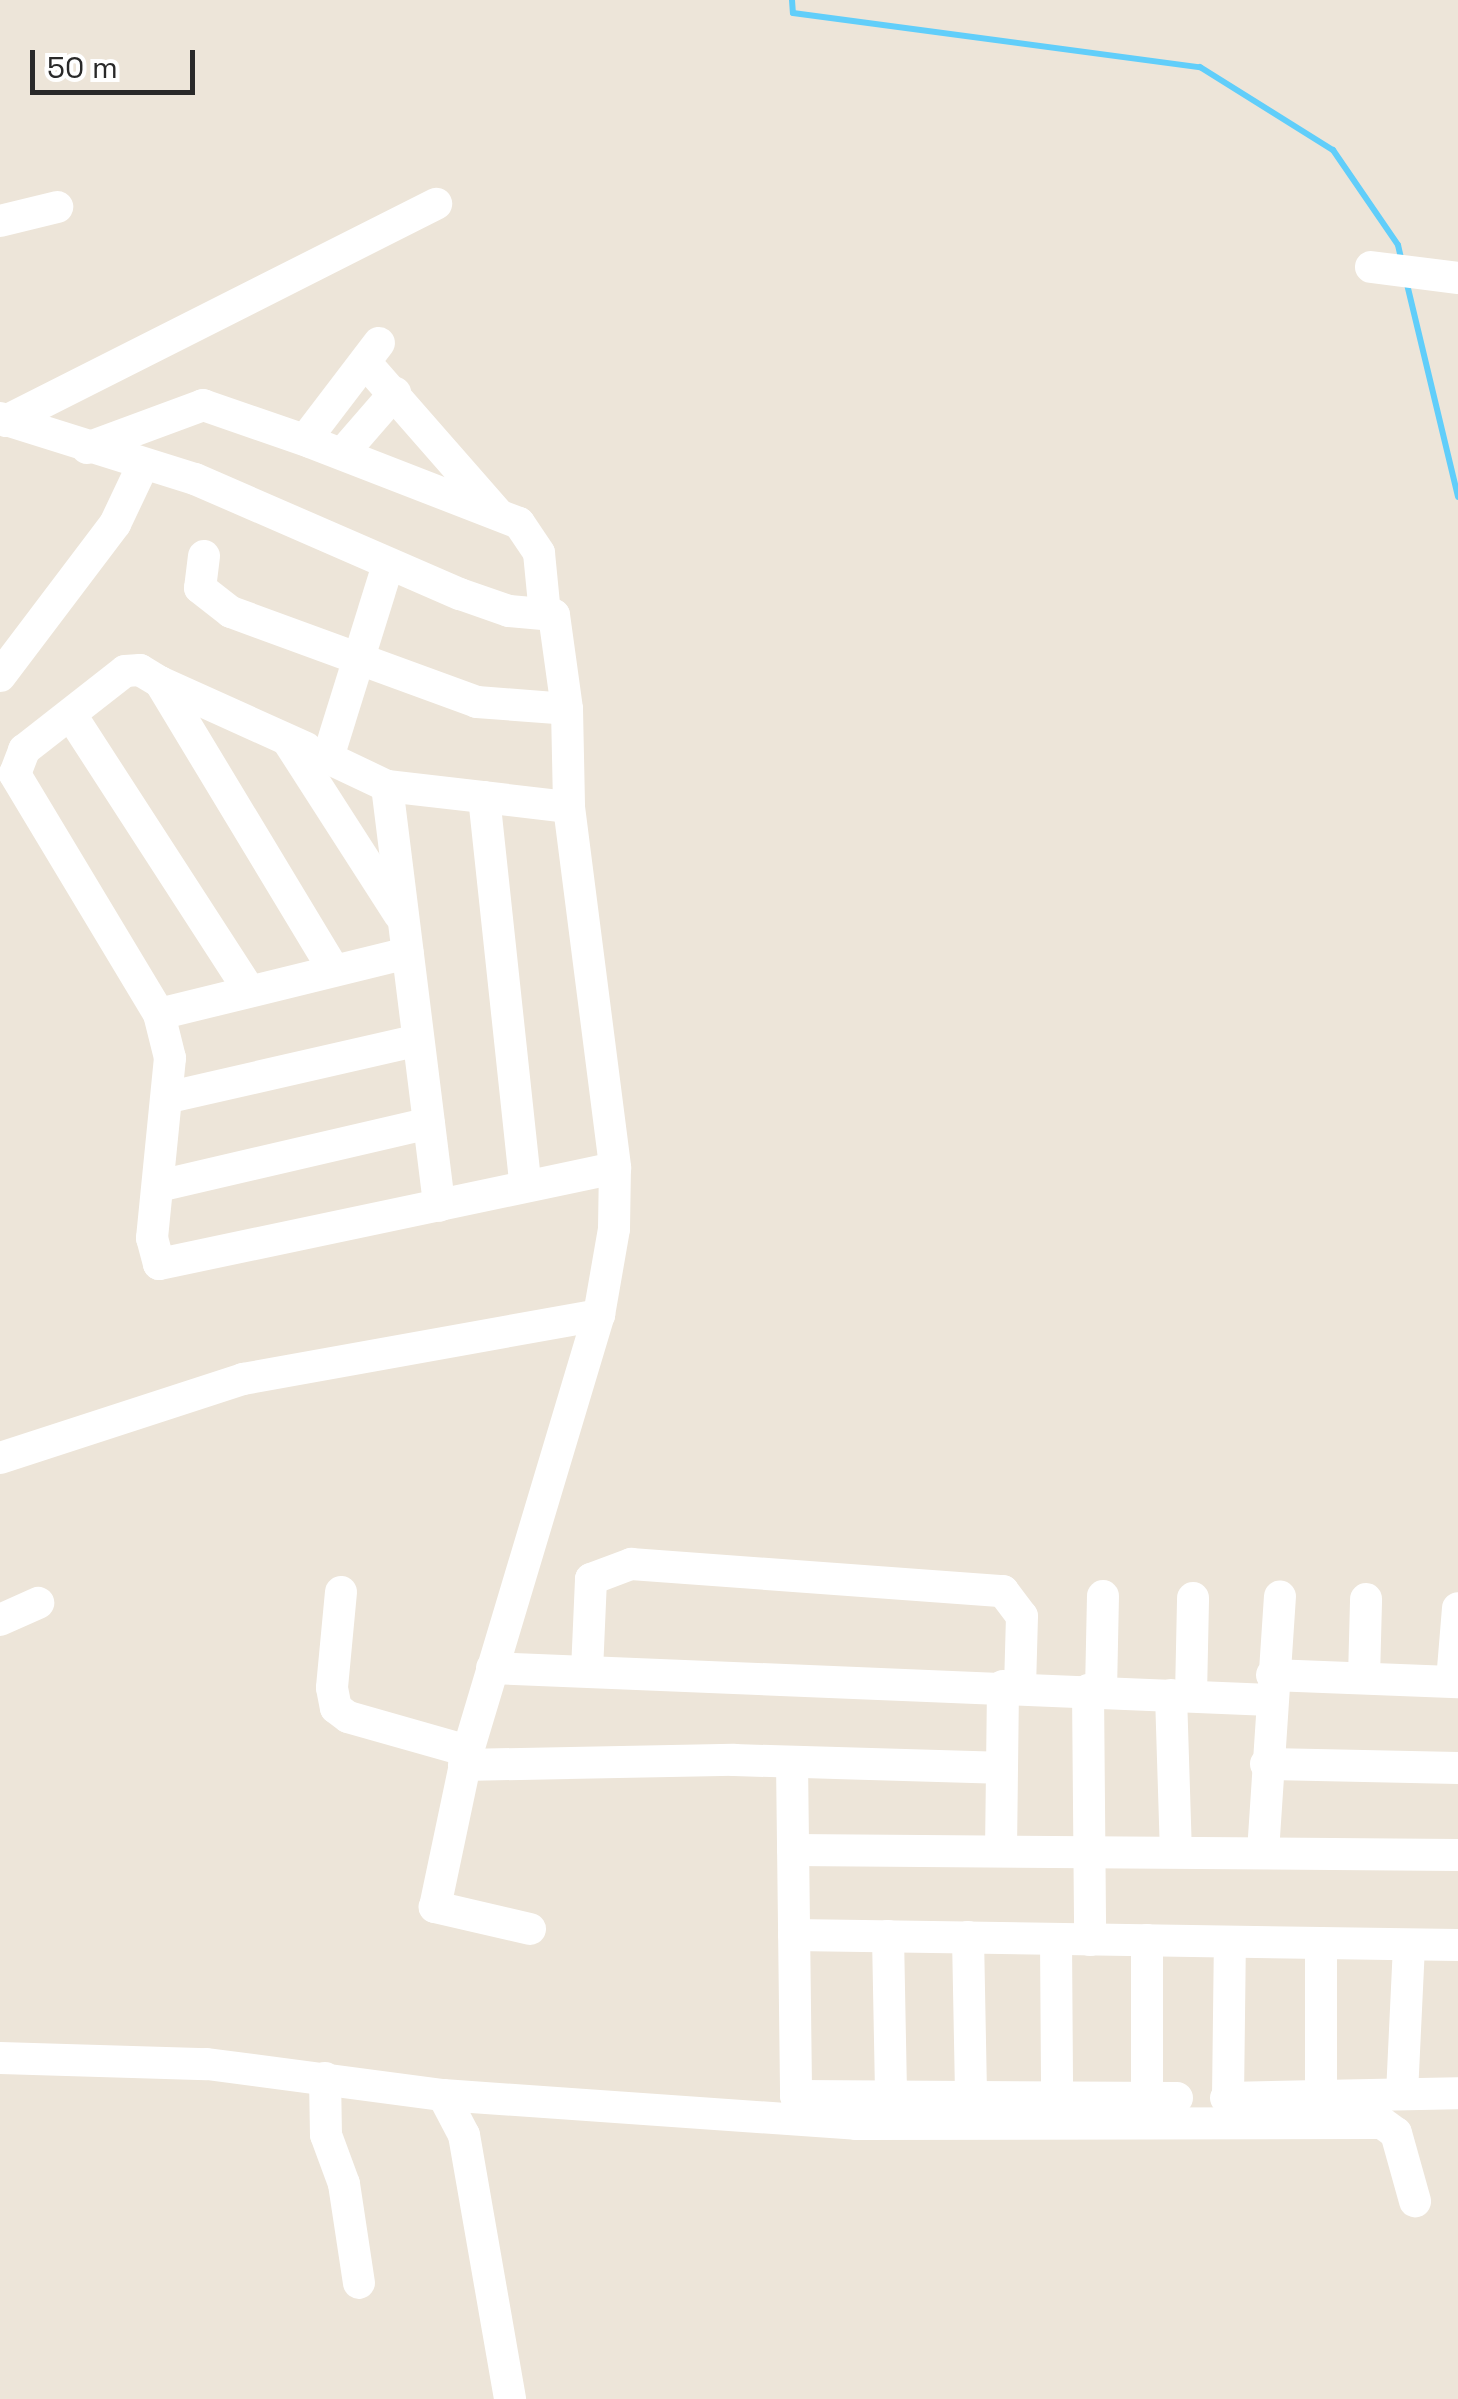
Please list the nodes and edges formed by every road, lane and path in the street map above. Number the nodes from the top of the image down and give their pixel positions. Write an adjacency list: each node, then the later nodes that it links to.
1 (436, 204): 7 (street)
2 (57, 207): 3 (street)
3 (0, 221)
4 (1371, 267): 5 (street)
5 (1451, 275)
6 (394, 393): 8 (street); 10 (street); 12 (street)
7 (3, 420): 9 (street)
8 (305, 440): 9 (street); 10 (street)
9 (87, 448): 11 (street)
10 (342, 454): 12 (street)
11 (142, 466): 14 (street); 17 (street)
12 (500, 516): 15 (street)
13 (204, 556): 16 (street)
14 (387, 568): 15 (street); 16 (street)
15 (545, 614): 19 (street)
16 (358, 663): 19 (street); 22 (street)
17 (0, 676)
18 (160, 682): 20 (street); 21 (street); 27 (street)
19 (567, 709): 25 (street)
20 (71, 715): 28 (street); 29 (street)
21 (288, 741): 22 (street); 26 (street)
22 (328, 758): 23 (street)
23 (387, 786): 24 (street); 26 (street)
24 (484, 797): 25 (street); 34 (street)
25 (569, 806): 33 (street)
26 (406, 937): 27 (street); 30 (street)
27 (334, 970): 28 (street)
28 (248, 989): 29 (street)
29 (158, 1014): 31 (street)
30 (418, 1040): 31 (street); 32 (street)
31 (170, 1097): 35 (street)
32 (428, 1123): 35 (street); 36 (street)
33 (615, 1168): 34 (street); 37 (street)
34 (525, 1184): 36 (street)
35 (158, 1186): 36 (street)
36 (438, 1206)
37 (599, 1315): 38 (street); 47 (street)
38 (0, 1458)
39 (341, 1592): 55 (street)
40 (1102, 1596): 53 (street)
41 (1280, 1596): 52 (street)
42 (1193, 1598): 54 (street)
43 (1366, 1599): 49 (street)
44 (38, 1603): 46 (street)
45 (1458, 1608): 50 (street)
46 (0, 1620)
47 (492, 1668): 48 (street); 55 (street)
48 (586, 1671): 51 (street); 51 (street)
49 (1364, 1678): 50 (street); 52 (street)
50 (1455, 1681)
51 (1011, 1686): 53 (street); 58 (street)
52 (1271, 1687): 54 (street); 57 (street)
53 (1094, 1690): 54 (street); 61 (street)
54 (1181, 1695): 63 (street)
55 (466, 1758): 56 (street); 66 (street)
56 (792, 1762): 58 (street); 60 (street)
57 (1266, 1764): 59 (street); 64 (street)
58 (998, 1768): 62 (street)
59 (1458, 1768)
60 (793, 1850): 62 (street); 67 (street)
61 (1093, 1850): 62 (street); 63 (street); 71 (street)
62 (1000, 1851)
63 (1176, 1851): 64 (street)
64 (1263, 1852): 65 (street)
65 (1458, 1855)
66 (530, 1929)
67 (794, 1935): 68 (street); 84 (street)
68 (888, 1936): 69 (street); 84 (street)
69 (968, 1938): 70 (street); 85 (street)
70 (1056, 1939): 71 (street); 82 (street)
71 (1090, 1940): 72 (street)
72 (1146, 1940): 73 (street); 86 (street)
73 (1230, 1942): 74 (street); 87 (street)
74 (1321, 1943): 75 (street); 80 (street)
75 (1409, 1945): 76 (street); 81 (street)
76 (1458, 1946)
77 (0, 2058): 78 (street)
78 (325, 2078): 83 (street); 89 (street)
79 (1458, 2093): 81 (street)
80 (1321, 2094): 81 (street); 87 (street)
81 (1402, 2094)
82 (1057, 2095): 85 (street); 86 (street)
83 (442, 2096): 88 (street); 90 (street)
84 (891, 2097): 85 (street)
85 (971, 2098)
86 (1147, 2098): 87 (street)
87 (1228, 2098)
88 (1415, 2201)
89 (359, 2283)
90 (510, 2399)

